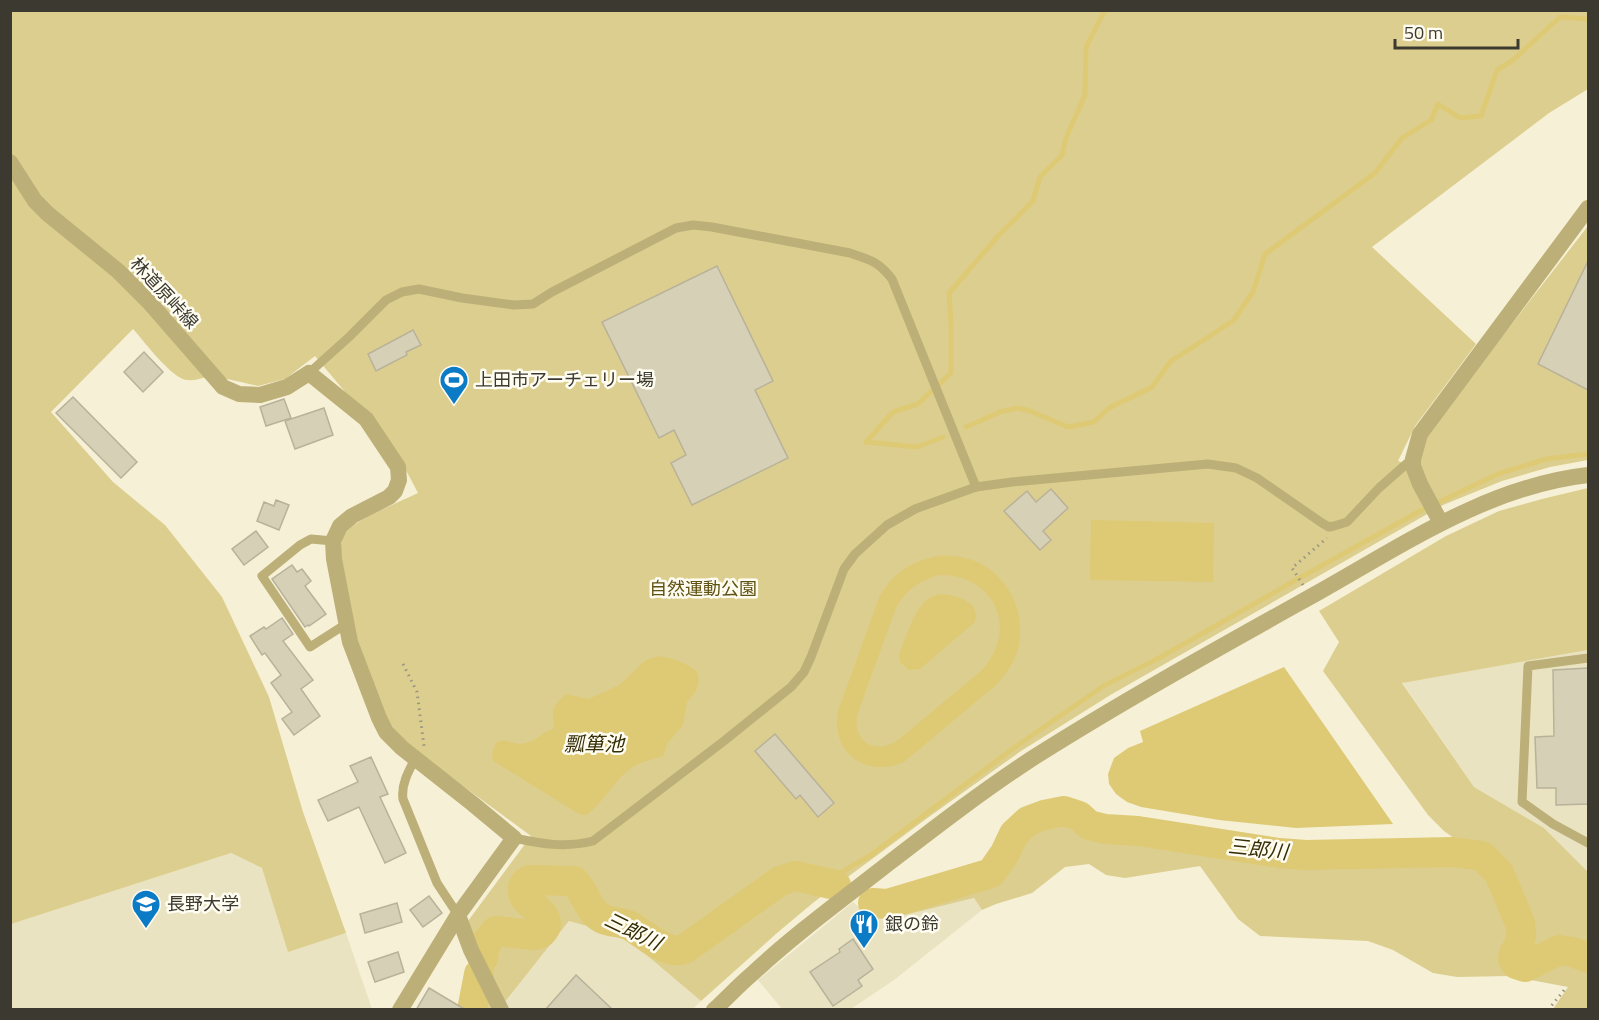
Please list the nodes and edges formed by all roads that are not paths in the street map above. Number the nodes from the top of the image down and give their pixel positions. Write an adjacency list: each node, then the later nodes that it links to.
1 (10, 162): 3 (street, 林道原峠線)
2 (1588, 208): 4 (street)
3 (309, 373): 6 (lane); 8 (street)
4 (1413, 459): 6 (lane); 7 (street)
5 (1588, 475): 7 (street)
6 (976, 487): 12 (lane)
7 (1437, 516): 17 (street)
8 (333, 541): 9 (street); 9 (lane)
9 (346, 624): 11 (street)
10 (1588, 658): 13 (lane)
11 (415, 759): 12 (street); 14 (lane)
12 (514, 838): 14 (street)
13 (1588, 843)
14 (458, 915): 15 (street); 16 (street)
15 (400, 1010)
16 (501, 1010)
17 (714, 1010)

